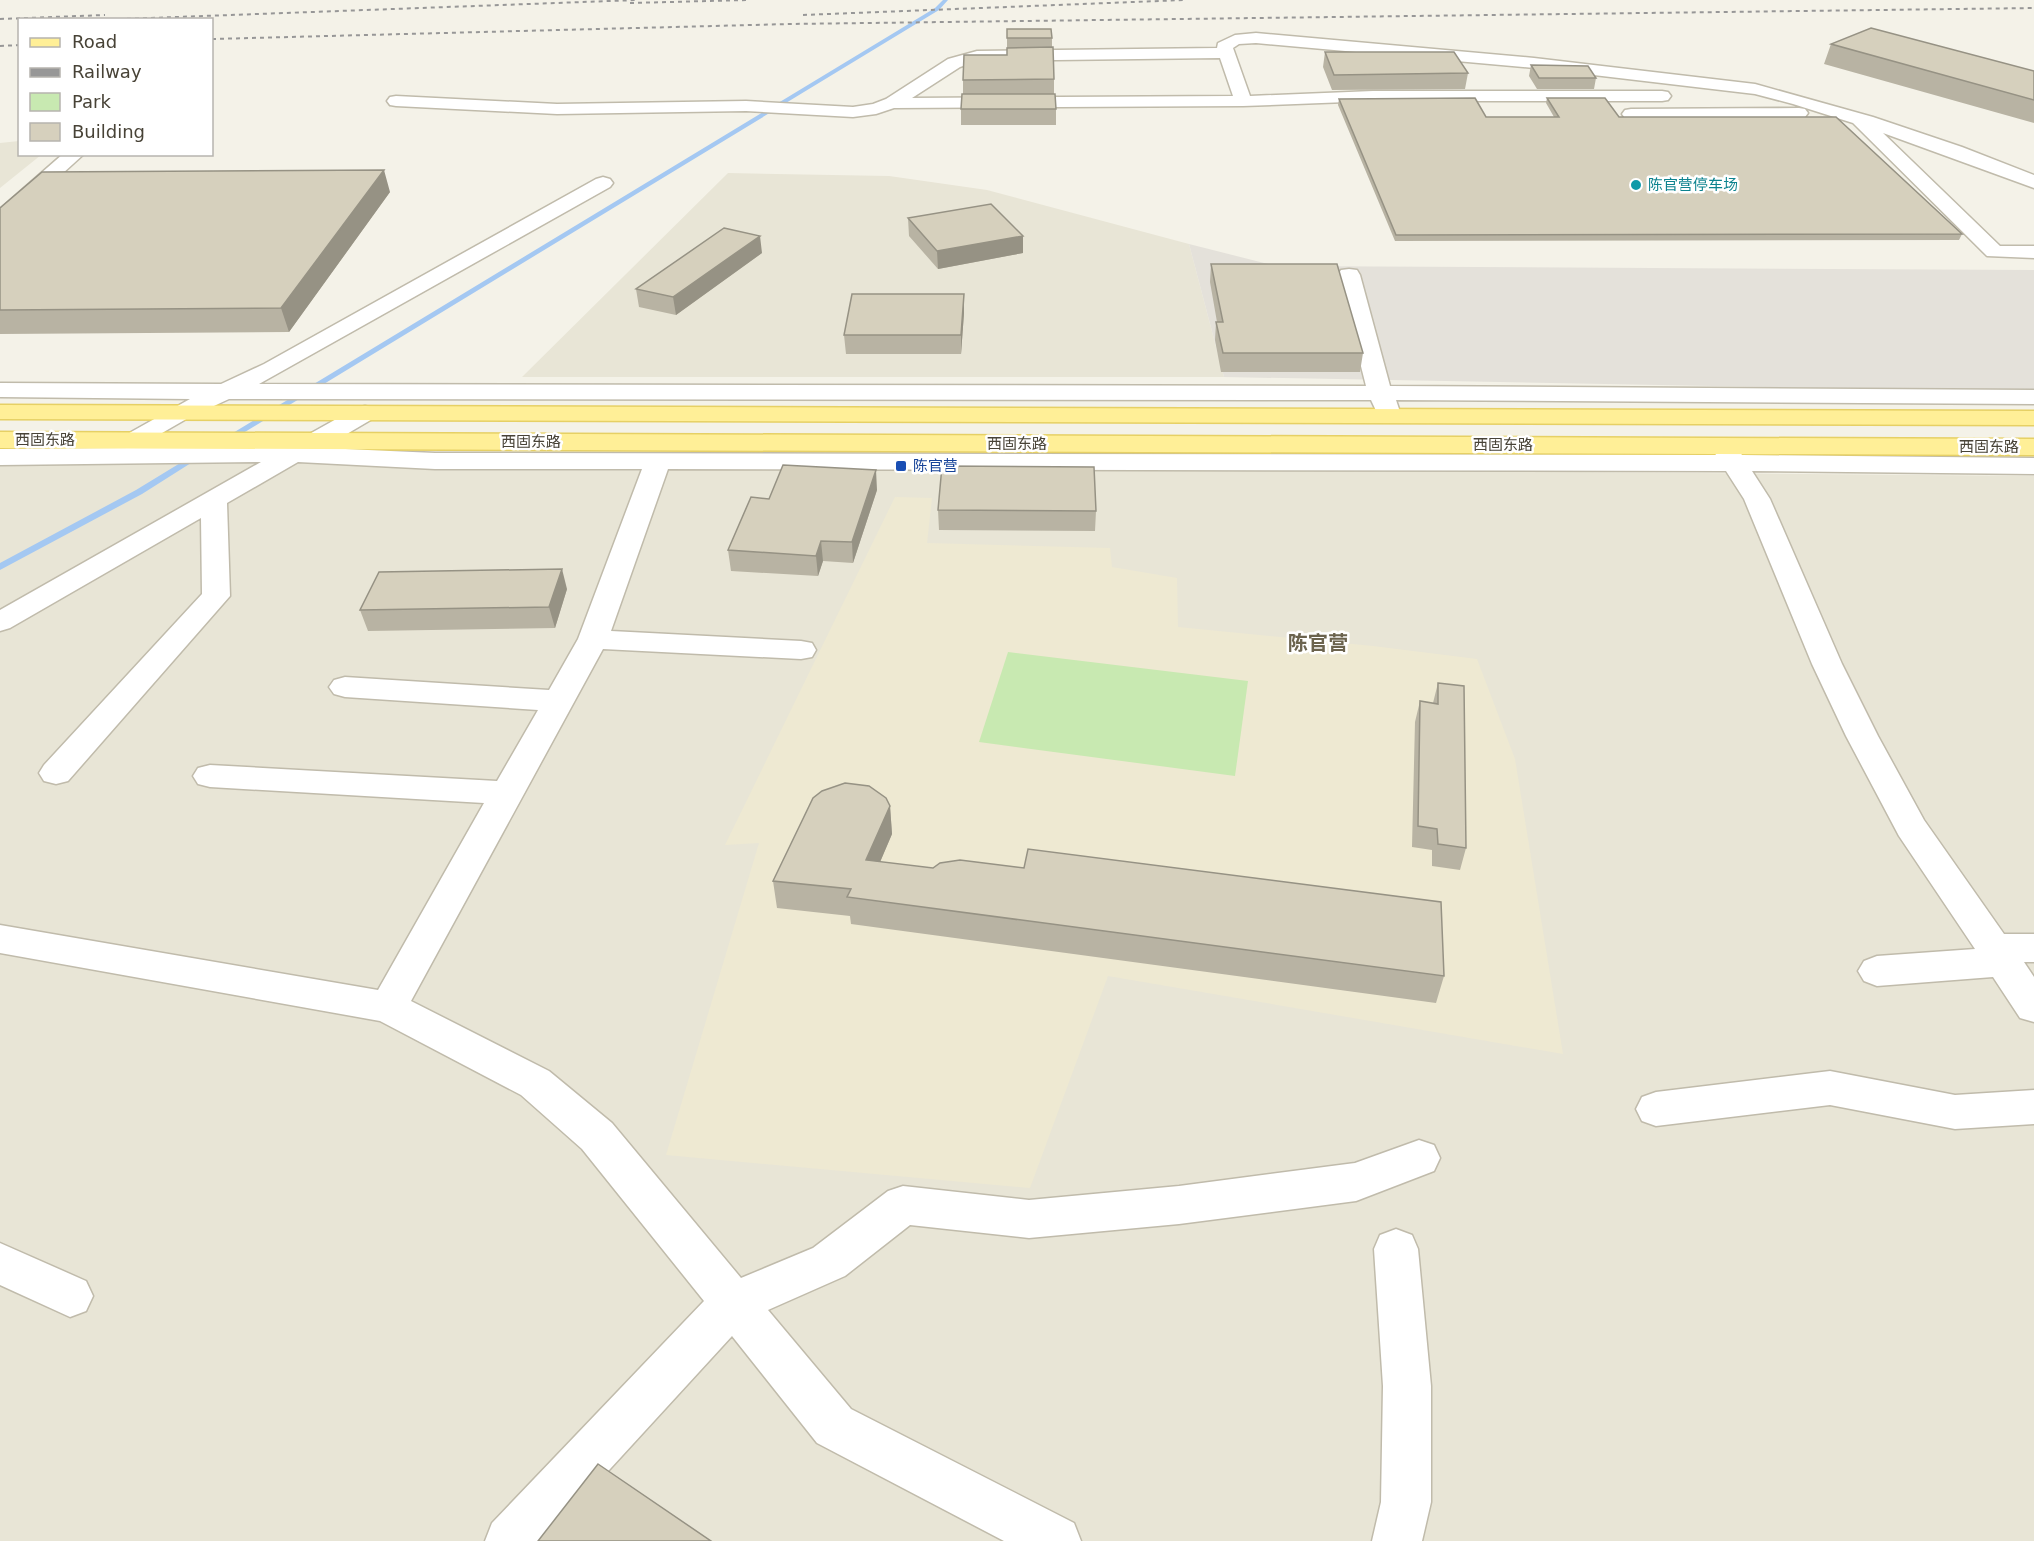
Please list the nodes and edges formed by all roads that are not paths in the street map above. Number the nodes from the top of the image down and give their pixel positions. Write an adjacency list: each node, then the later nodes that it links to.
1 (1227, 53): 2 (street); 5 (street); 6 (street)
2 (1784, 97): 3 (street); 9 (street)
3 (1321, 99): 5 (street); 7 (street)
4 (396, 101): 6 (street)
5 (1243, 101): 6 (street)
6 (892, 103)
7 (1353, 114)
8 (1615, 114): 9 (street)
9 (1850, 116): 11 (street); 14 (street)
10 (73, 156): 13 (street)
11 (2034, 182)
12 (603, 183): 19 (street)
13 (0, 220)
14 (2034, 252)
15 (1349, 275): 17 (street)
16 (0, 390): 19 (street)
17 (1380, 392): 18 (street); 20 (street); 23 (street)
18 (2034, 397)
19 (224, 400): 20 (street); 20 (main road, 西固东路); 22 (main road, 西固东路)
20 (361, 403): 23 (main road, 西固东路); 26 (street)
21 (0, 412): 22 (main road, 西固东路)
22 (179, 414): 27 (street)
23 (1390, 416): 24 (main road, 西固东路)
24 (2034, 418)
25 (0, 440): 27 (main road, 西固东路)
26 (317, 441): 28 (street); 30 (main road, 西固东路)
27 (146, 445): 28 (main road, 西固东路); 28 (street); 31 (street)
28 (290, 447): 32 (street); 34 (street)
29 (2034, 447): 30 (main road, 西固东路)
30 (1729, 455): 32 (street); 33 (street); 44 (street)
31 (0, 457)
32 (658, 462): 36 (street)
33 (2034, 466)
34 (214, 500): 35 (street); 40 (street)
35 (0, 622)
36 (593, 639): 37 (street); 39 (street)
37 (801, 650)
38 (345, 687): 39 (street)
39 (558, 701): 42 (street)
40 (56, 773)
41 (210, 776): 42 (street)
42 (507, 792): 46 (street)
43 (0, 939): 46 (street)
44 (2010, 953): 45 (street); 47 (street)
45 (1877, 972)
46 (388, 1007): 54 (street)
47 (2034, 1007)
48 (2034, 1107): 49 (street)
49 (1656, 1109)
50 (1419, 1158): 54 (street)
51 (1396, 1249): 57 (street)
52 (0, 1263): 53 (street)
53 (70, 1296)
54 (733, 1303): 55 (street); 56 (street)
55 (510, 1541)
56 (1056, 1541)
57 (1397, 1541)

